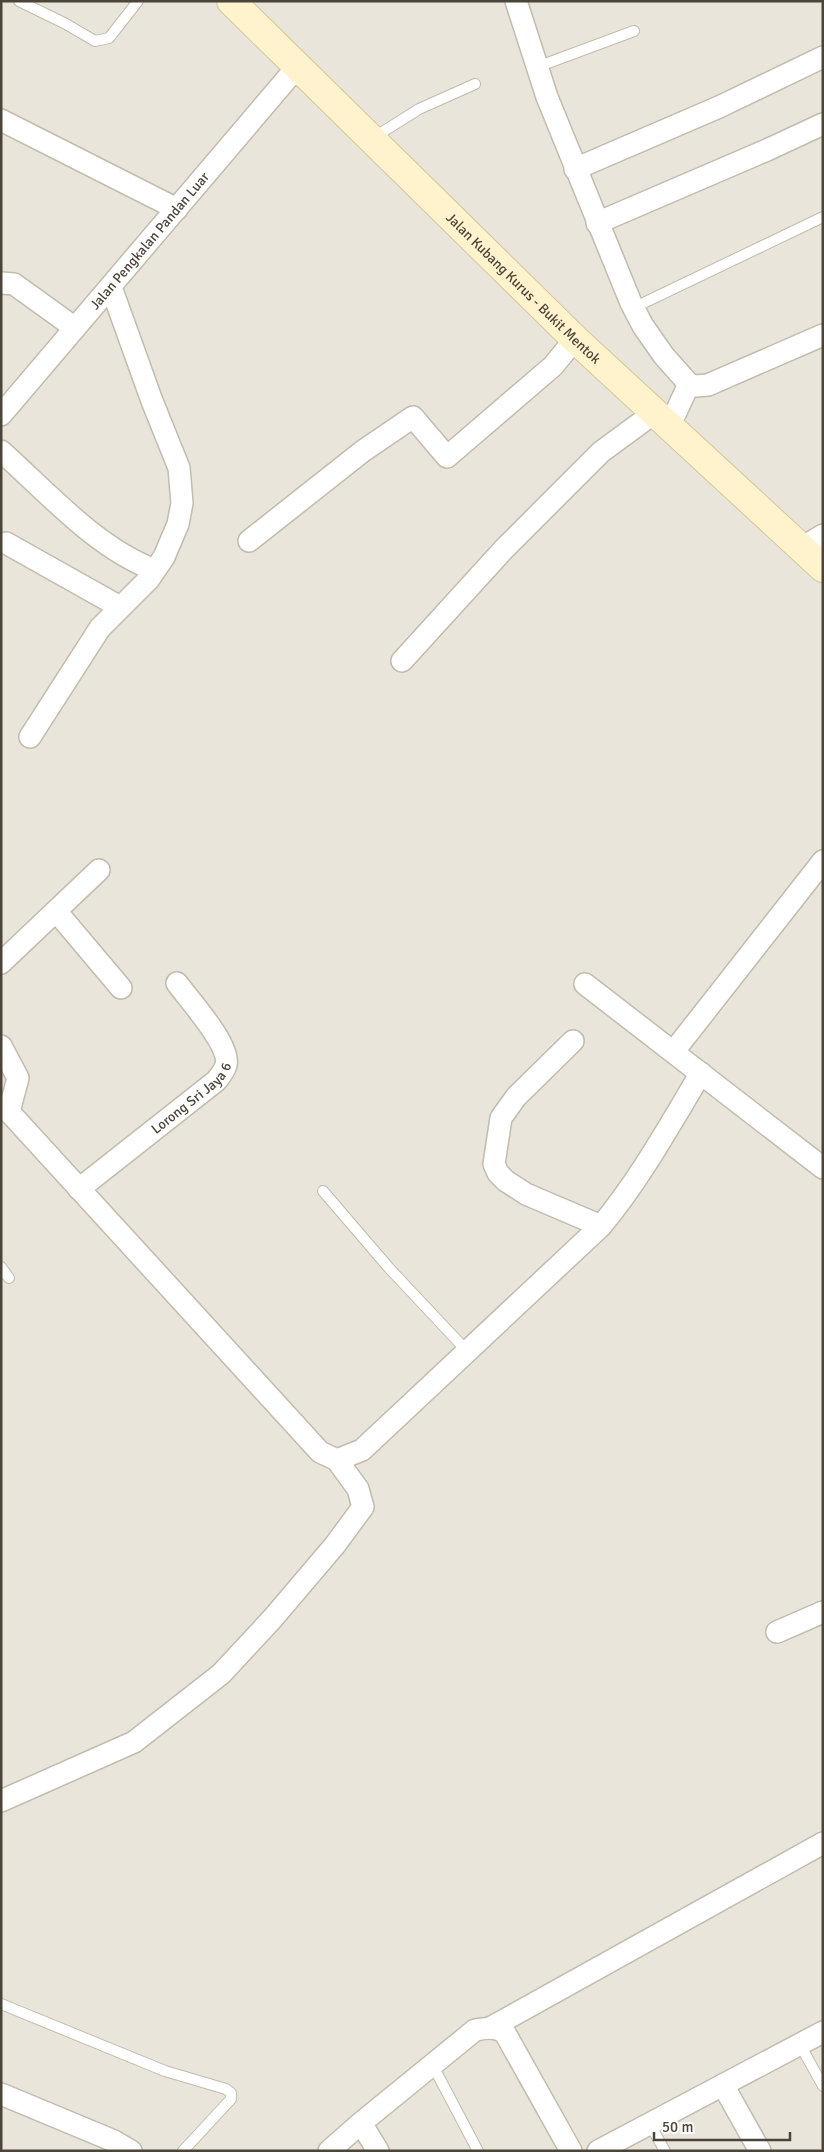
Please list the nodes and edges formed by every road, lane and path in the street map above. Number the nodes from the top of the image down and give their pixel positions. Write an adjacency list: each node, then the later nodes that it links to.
1 (19, 1): 2 (lane)
2 (138, 1)
3 (231, 1): 7 (main road, Jalan Kubang Kurus - Bukit Mentok)
4 (516, 1): 8 (street)
5 (634, 31): 8 (lane)
6 (823, 57): 13 (street)
7 (297, 67): 12 (main road, Jalan Kubang Kurus - Bukit Mentok); 14 (street, Jalan Pengkalan Pandan Luar)
8 (537, 67): 13 (street)
9 (475, 84): 12 (lane)
10 (1, 120): 14 (street)
11 (823, 124): 16 (street)
12 (370, 140): 22 (main road, Jalan Kubang Kurus - Bukit Mentok)
13 (575, 170): 16 (street)
14 (177, 209): 18 (street, Jalan Pengkalan Pandan Luar)
15 (823, 217): 19 (lane)
16 (597, 223): 19 (street)
17 (1, 283): 20 (street)
18 (111, 287): 20 (street, Jalan Pengkalan Pandan Luar); 32 (street)
19 (634, 308): 23 (street)
20 (76, 328): 24 (street, Jalan Pengkalan Pandan Luar)
21 (823, 335): 23 (street)
22 (575, 340): 25 (main road, Jalan Kubang Kurus - Bukit Mentok); 28 (street)
23 (688, 384): 25 (street)
24 (1, 415)
25 (661, 420): 30 (main road, Jalan Kubang Kurus - Bukit Mentok); 34 (street)
26 (1, 451): 32 (street)
27 (823, 535): 30 (street)
28 (249, 541)
29 (6, 543): 33 (street)
30 (800, 550): 31 (main road, Jalan Kubang Kurus - Bukit Mentok)
31 (823, 568)
32 (155, 570): 33 (street)
33 (120, 607): 35 (street)
34 (402, 661)
35 (30, 737)
36 (823, 861): 45 (street)
37 (99, 870): 38 (street)
38 (56, 911): 39 (street); 42 (street)
39 (1, 963)
40 (177, 983): 49 (street, Lorong Sri Jaya 6)
41 (585, 984): 45 (street)
42 (121, 988)
43 (574, 1041): 51 (street)
44 (1, 1046): 47 (street)
45 (674, 1051): 46 (street)
46 (701, 1074): 48 (street); 51 (street)
47 (6, 1118): 49 (street)
48 (823, 1168)
49 (80, 1189): 55 (street)
50 (323, 1191): 54 (lane)
51 (601, 1226): 54 (street)
52 (1, 1267): 53 (lane)
53 (10, 1278)
54 (467, 1351): 55 (street)
55 (340, 1466): 58 (street)
56 (823, 1612): 57 (street)
57 (777, 1632)
58 (1, 1801)
59 (823, 1843): 61 (street)
60 (1, 2004): 71 (lane)
61 (490, 2028): 64 (street); 75 (street)
62 (823, 2032): 63 (street)
63 (798, 2043): 65 (street); 66 (lane)
64 (432, 2064): 68 (street); 74 (lane)
65 (723, 2085): 69 (street); 78 (street)
66 (823, 2086)
67 (1, 2094): 70 (street)
68 (361, 2123): 72 (street); 73 (street)
69 (649, 2123): 76 (street); 77 (lane)
70 (131, 2151)
71 (183, 2151)
72 (328, 2151)
73 (378, 2151)
74 (478, 2151)
75 (571, 2151)
76 (598, 2151)
77 (665, 2151)
78 (760, 2151)

